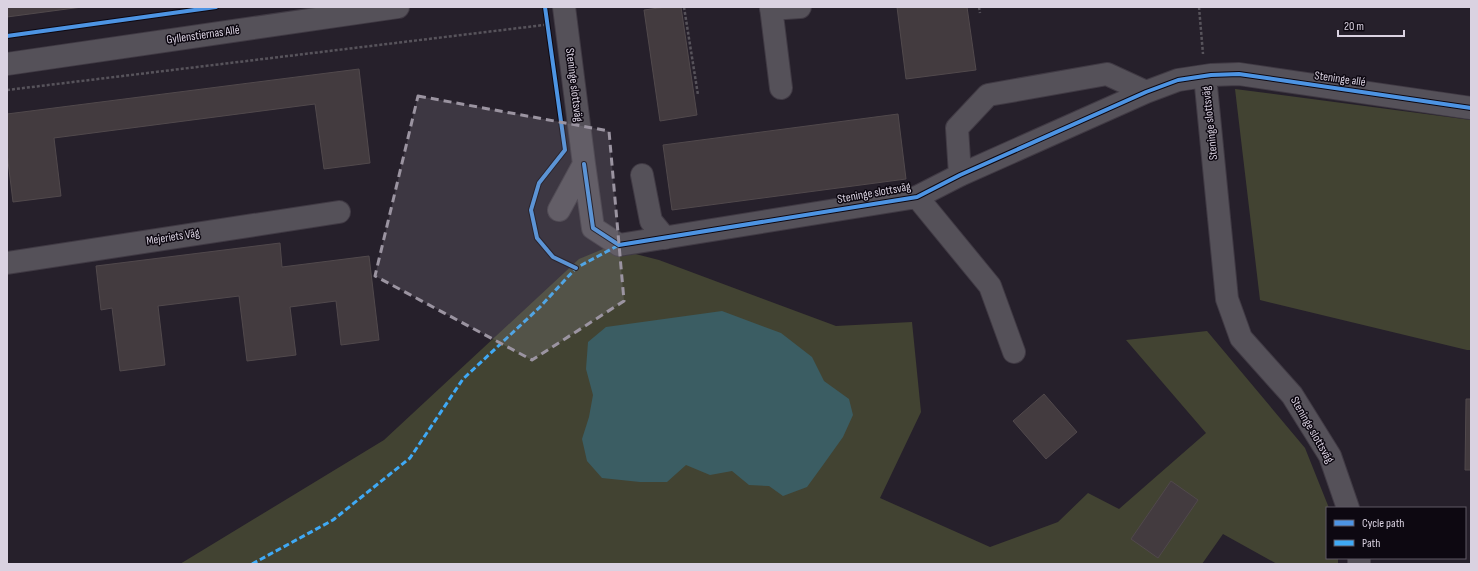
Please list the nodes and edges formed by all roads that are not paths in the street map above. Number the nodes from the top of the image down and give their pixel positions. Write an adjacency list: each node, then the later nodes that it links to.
1 (398, 7): 5 (street, Gyllenstiernas Allé)
2 (564, 7): 10 (street, Steninge slottsväg)
3 (800, 7): 4 (street)
4 (771, 8): 7 (street)
5 (7, 64)
6 (1205, 76): 8 (street, Steninge slottsväg); 9 (street, Steninge allé); 19 (street, Steninge slottsväg)
7 (781, 88)
8 (1146, 92): 11 (street, Steninge slottsväg); 11 (street)
9 (1471, 108)
10 (584, 164): 14 (street); 16 (street, Steninge slottsväg)
11 (960, 174): 13 (street, Steninge slottsväg)
12 (642, 175): 16 (street)
13 (918, 196): 16 (street, Steninge slottsväg); 18 (street)
14 (559, 210)
15 (339, 212): 17 (street, Mejeriets Väg)
16 (665, 238)
17 (7, 263)
18 (1014, 352)
19 (1348, 507)

